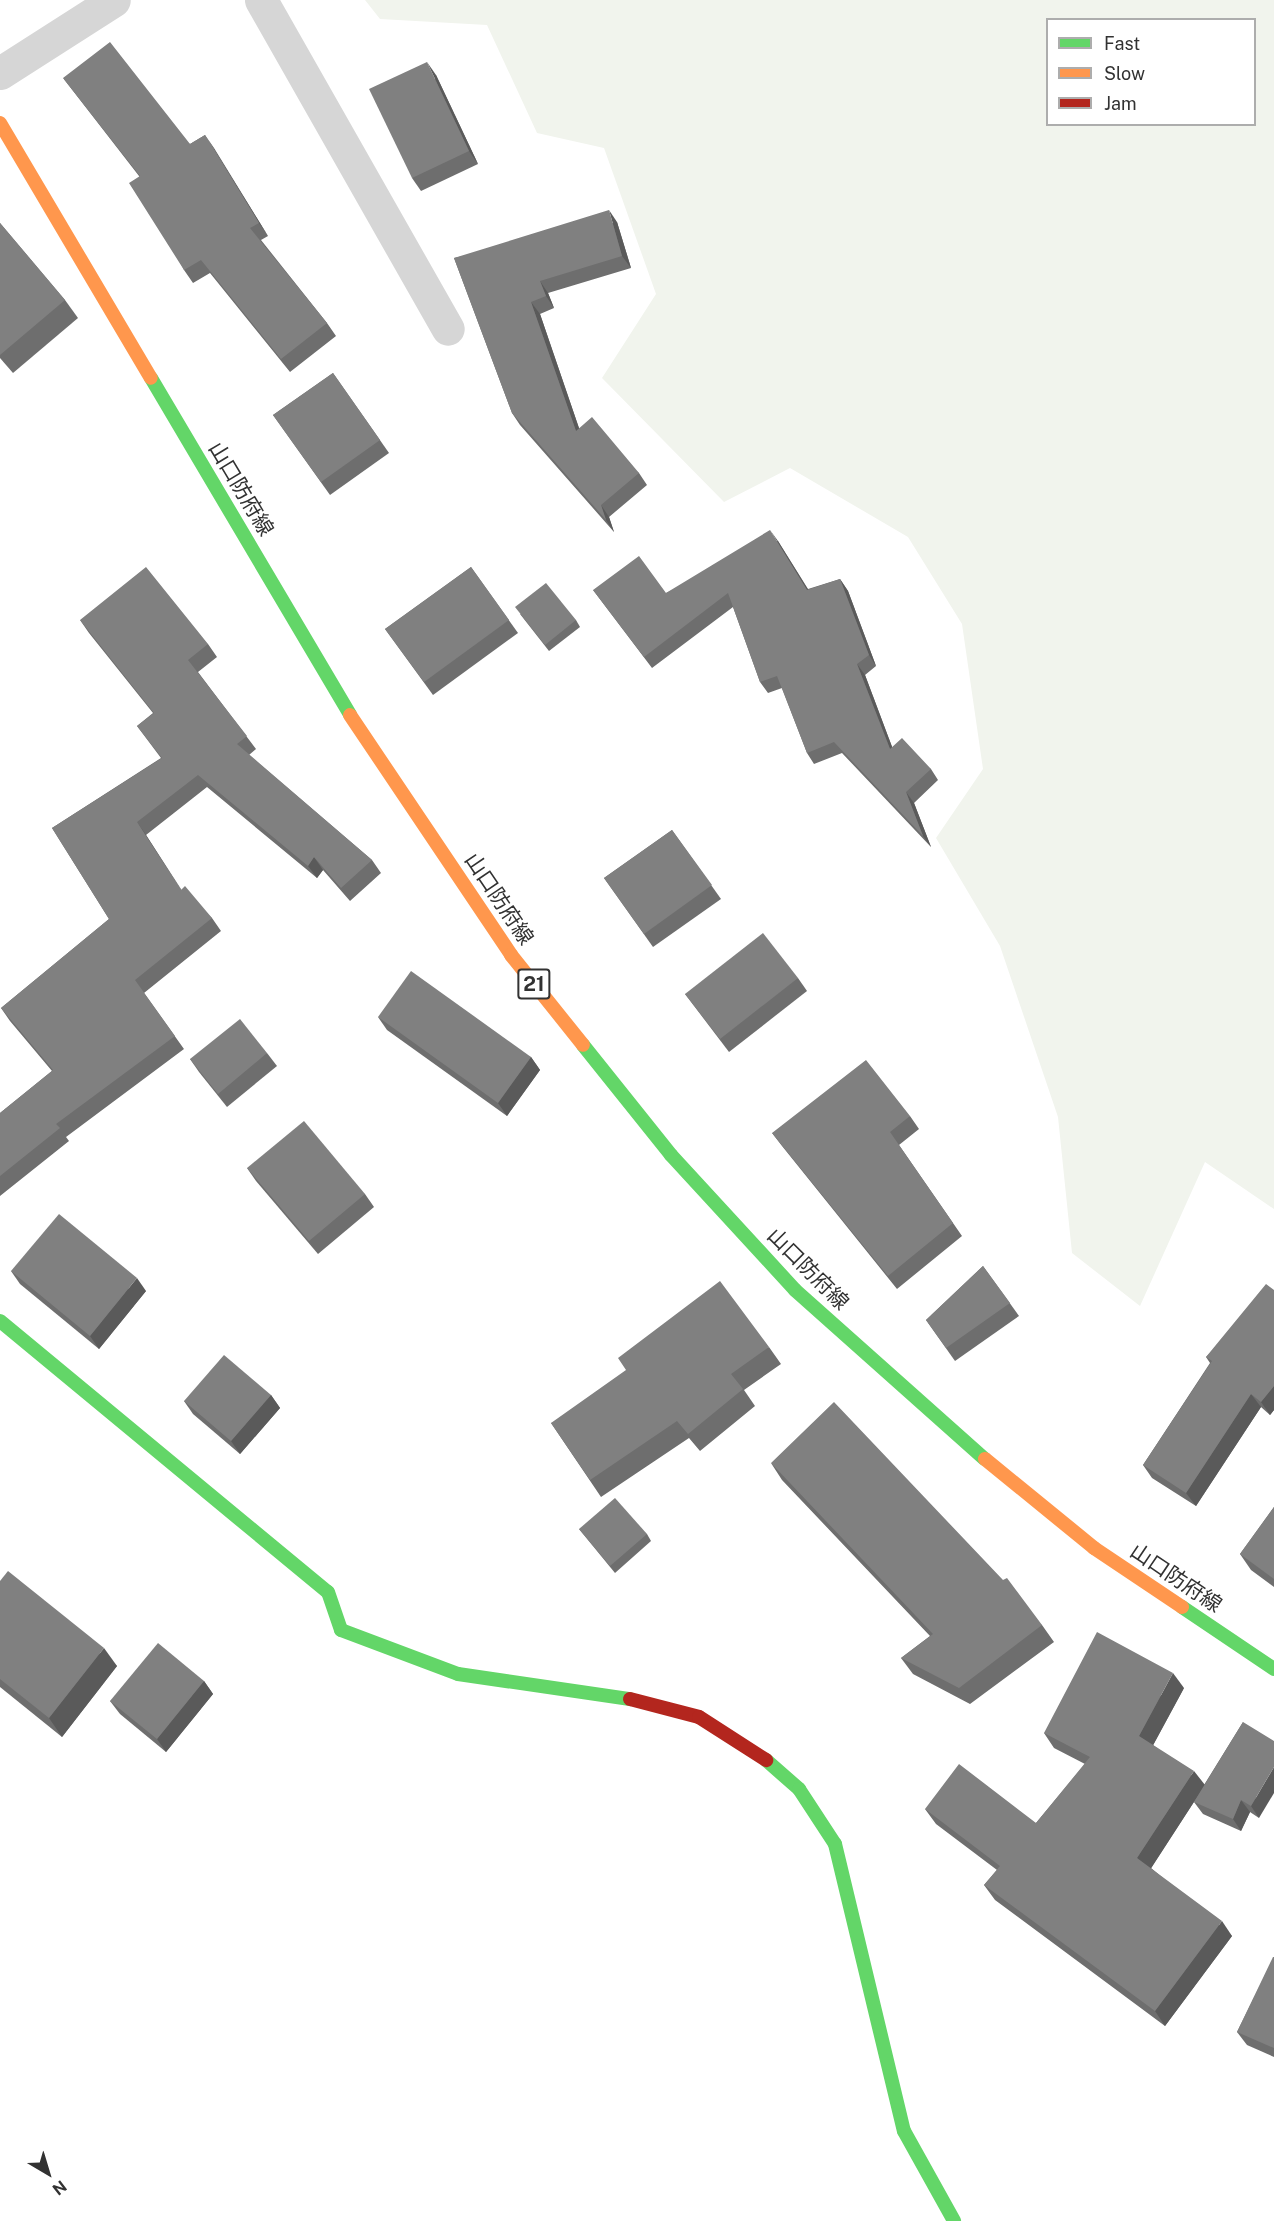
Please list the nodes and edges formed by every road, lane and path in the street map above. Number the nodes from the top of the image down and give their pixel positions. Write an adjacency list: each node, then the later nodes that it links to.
1 (114, 0): 3 (street)
2 (261, 0): 5 (street)
3 (0, 73)
4 (0, 123): 7 (main road, 山口防府線 / 21)
5 (448, 329)
6 (0, 1321): 8 (main road)
7 (1274, 1669)
8 (954, 2221)

